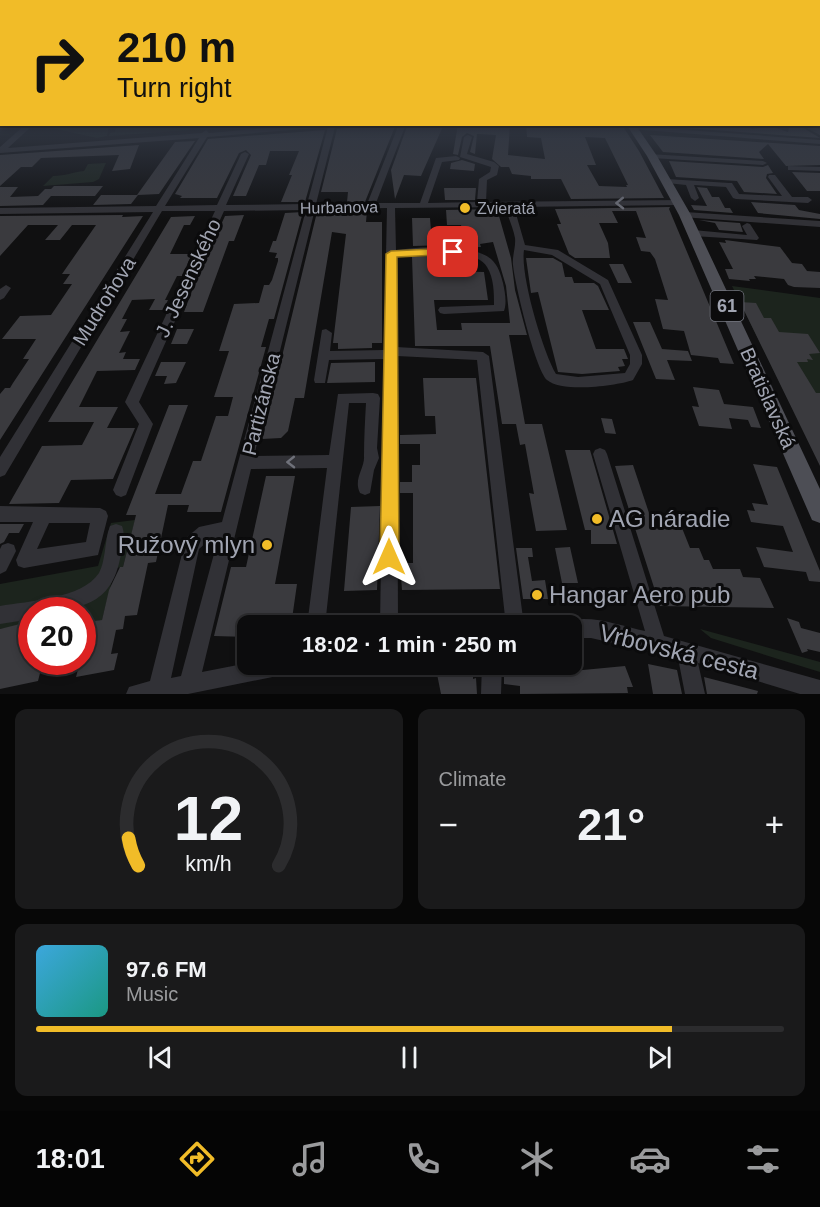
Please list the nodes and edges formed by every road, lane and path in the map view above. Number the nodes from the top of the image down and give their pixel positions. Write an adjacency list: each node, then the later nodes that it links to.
1 (193, 154): 29 (street, Mudroňova)
2 (245, 154): 27 (street, J. Jesenského)
3 (324, 154): 25 (street, Partizánska)
4 (392, 154): 26 (street)
5 (463, 154): 22 (street)
6 (652, 156): 8 (street); 13 (main road, Bratislavská / 61)
7 (456, 158): 14 (street)
8 (763, 163)
9 (429, 167): 14 (street)
10 (791, 168): 11 (street)
11 (820, 169)
12 (772, 177): 19 (street)
13 (667, 181): 15 (street); 28 (main road, Bratislavská / 61)
14 (430, 182): 24 (street)
15 (689, 183): 16 (street); 18 (street)
16 (709, 184): 17 (street); 19 (street)
17 (716, 196)
18 (696, 198)
19 (789, 199): 20 (street)
20 (808, 200)
21 (509, 204): 22 (street, Hurbanova); 28 (street, Hurbanova, one-way to 21); 34 (street)
22 (481, 205): 24 (street, Hurbanova)
23 (391, 206): 24 (street, Hurbanova); 26 (street, Hurbanova); 35 (street)
24 (423, 206)
25 (311, 207): 26 (street, Hurbanova); 27 (street, Hurbanova); 43 (street, Partizánska)
26 (370, 207)
27 (220, 209): 29 (street, Hurbanova); 46 (street, J. Jesenského)
28 (682, 209): 31 (street, Hurbanova); 33 (main road, Bratislavská / 61)
29 (160, 210): 30 (street, Hurbanova); 44 (street, Mudroňova)
30 (0, 211)
31 (820, 224)
32 (747, 226): 33 (street)
33 (693, 233): 47 (main road, Bratislavská / 61)
34 (521, 247): 34 (street)
35 (391, 254): 36 (street); 38 (street)
36 (444, 310)
37 (326, 333): 39 (street)
38 (392, 352): 39 (street); 55 (street); 56 (street)
39 (323, 356): 40 (street)
40 (320, 380)
41 (600, 454): 58 (street)
42 (336, 461): 43 (street, one-way to 43); 45 (street); 54 (street)
43 (246, 463): 51 (street, Partizánska)
44 (0, 470)
45 (366, 488)
46 (121, 490)
47 (815, 493): 48 (main road, Bratislavská / 61)
48 (820, 513)
49 (0, 514): 50 (street)
50 (44, 515): 50 (street)
51 (229, 529): 62 (street, Partizánska); 63 (street)
52 (116, 531): 53 (street)
53 (0, 615)
54 (317, 615)
55 (389, 615)
56 (514, 615)
57 (582, 629): 58 (street, Vrbovská cesta)
58 (657, 644): 59 (street, Vrbovská cesta)
59 (686, 650): 64 (street, Vrbovská cesta); 67 (street)
60 (237, 675): 62 (street)
61 (492, 675): 66 (street)
62 (189, 684): 63 (street)
63 (158, 690): 65 (street)
64 (820, 690)
65 (136, 694)
66 (491, 694)
67 (695, 694)

